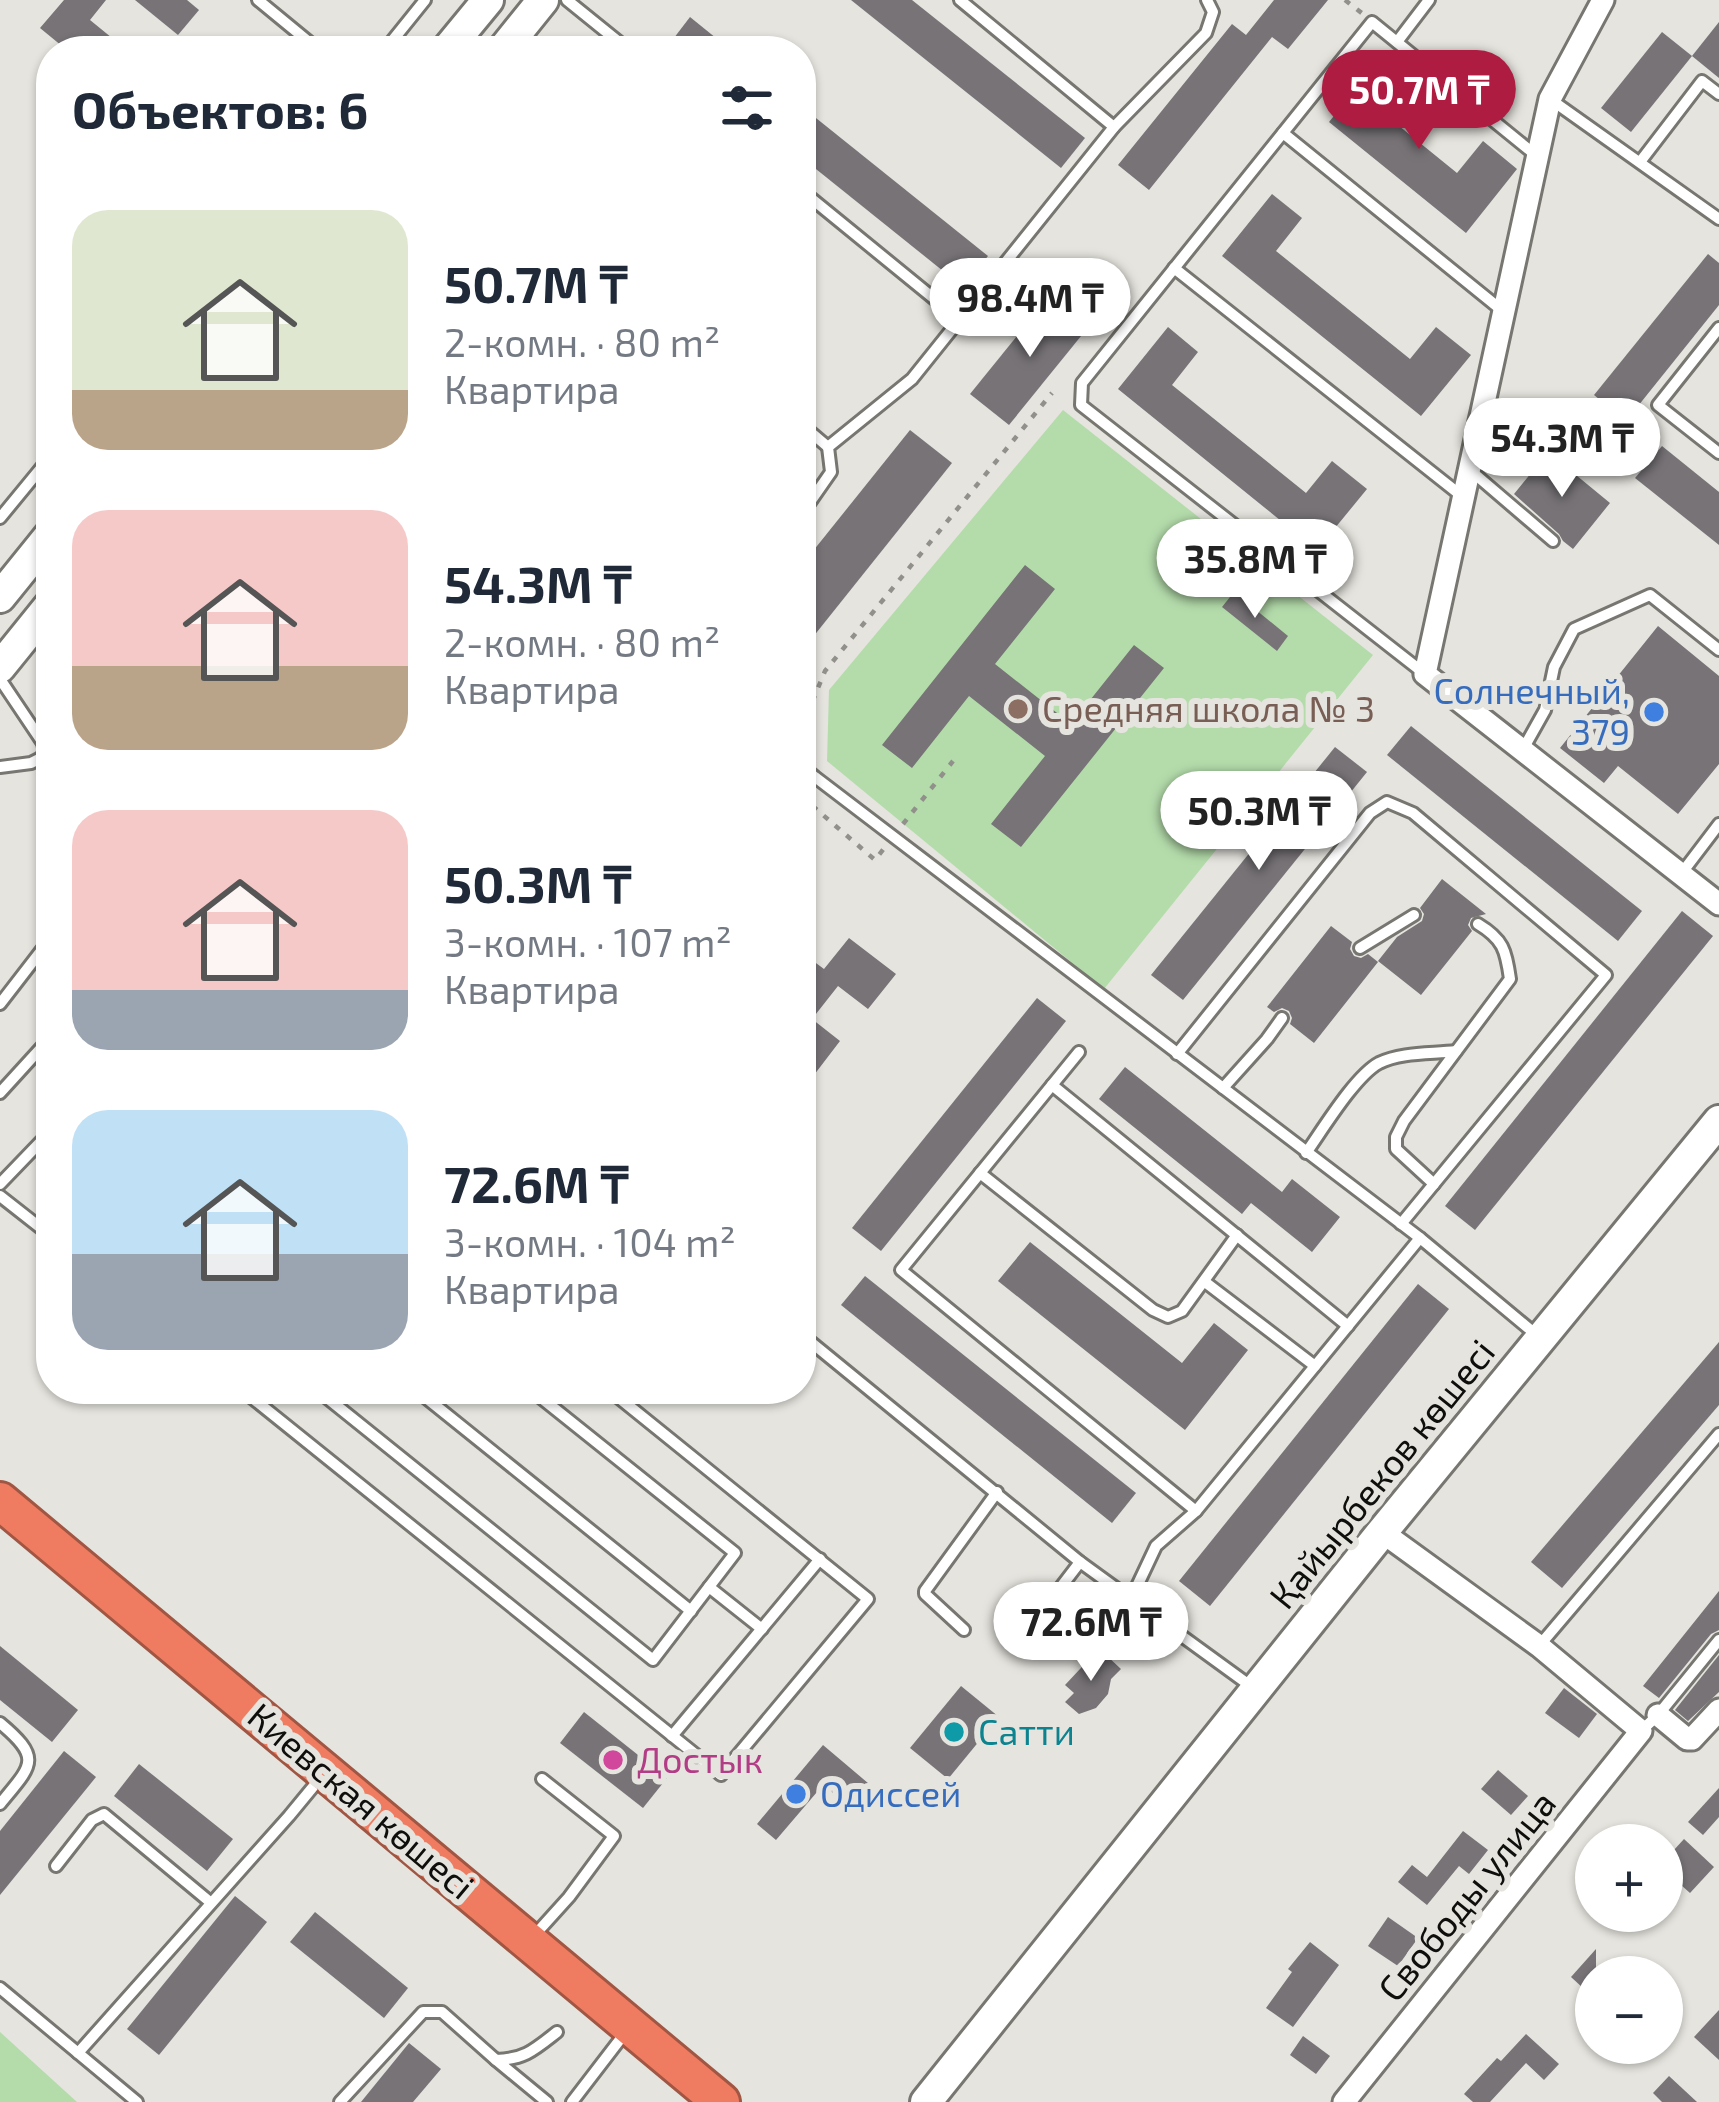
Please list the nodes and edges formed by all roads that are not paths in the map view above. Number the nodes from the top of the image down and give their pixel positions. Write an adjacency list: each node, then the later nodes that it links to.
1 (258, 0): 10 (lane)
2 (425, 0): 11 (lane)
3 (488, 0): 12 (main road)
4 (543, 0): 13 (main road)
5 (567, 0): 14 (lane)
6 (960, 0): 18 (lane)
7 (1207, 0): 18 (lane)
8 (1429, 0): 15 (lane)
9 (1603, 0): 17 (street)
10 (302, 36)
11 (396, 36)
12 (458, 36)
13 (514, 36)
14 (611, 36)
15 (1397, 42): 19 (lane); 20 (lane)
16 (1719, 94): 21 (lane)
17 (1550, 99): 20 (street); 21 (lane)
18 (1114, 127): 26 (lane)
19 (1283, 133): 24 (lane); 25 (lane)
20 (1538, 158): 25 (street)
21 (1640, 162): 23 (lane)
22 (816, 202): 26 (lane)
23 (1719, 219)
24 (1174, 268): 34 (lane); 42 (lane)
25 (1504, 312): 31 (street)
26 (959, 319): 29 (lane)
27 (1719, 328): 30 (lane)
28 (816, 437): 29 (lane)
29 (828, 447): 33 (lane)
30 (1719, 453)
31 (1469, 470): 34 (street); 36 (lane)
32 (36, 474): 35 (lane)
33 (816, 494)
34 (1464, 497): 42 (street)
35 (0, 518)
36 (1553, 541)
37 (36, 553): 38 (main road)
38 (0, 597)
39 (36, 623): 41 (main road)
40 (1719, 650): 45 (lane)
41 (0, 667)
42 (1425, 674): 45 (street)
43 (0, 679): 44 (lane)
44 (36, 733)
45 (1522, 751): 50 (street)
46 (36, 763): 47 (lane)
47 (0, 767)
48 (816, 778): 61 (lane)
49 (1719, 824): 50 (lane)
50 (1681, 874): 51 (street)
51 (1719, 904)
52 (1414, 915): 54 (lane)
53 (1478, 924): 58 (lane)
54 (1360, 948)
55 (36, 957): 56 (lane)
56 (0, 1004)
57 (1282, 1018): 63 (lane)
58 (1456, 1051): 67 (lane); 70 (lane)
59 (1079, 1052): 62 (lane)
60 (36, 1053): 64 (lane)
61 (1177, 1054): 63 (lane); 70 (lane)
62 (1052, 1085): 68 (lane); 74 (lane)
63 (1222, 1088): 67 (lane)
64 (0, 1093)
65 (1719, 1120): 78 (main road, Қайырбеков көшесі)
66 (36, 1147): 69 (lane)
67 (1306, 1153): 72 (lane)
68 (980, 1173): 76 (lane); 89 (lane)
69 (0, 1184)
70 (1434, 1184): 72 (lane)
71 (0, 1196): 73 (lane)
72 (1401, 1224): 75 (lane)
73 (36, 1225)
74 (1237, 1235): 76 (lane); 77 (lane)
75 (1420, 1238): 77 (lane); 78 (lane)
76 (1205, 1282): 80 (lane)
77 (1348, 1326): 80 (lane)
78 (1541, 1339): 90 (main road, Қайырбеков көшесі)
79 (816, 1346): 87 (lane)
80 (1315, 1366): 89 (lane)
81 (260, 1404): 105 (lane)
82 (335, 1404): 95 (lane)
83 (434, 1404): 95 (lane)
84 (549, 1404): 93 (lane)
85 (627, 1404): 91 (lane)
86 (1719, 1434): 100 (lane)
87 (997, 1492): 92 (lane); 97 (lane)
88 (0, 1501): 106 (highway, Киевская көшесі)
89 (1196, 1511): 94 (lane)
90 (1382, 1532): 100 (street); 101 (main road, Қайырбеков көшесі)
91 (820, 1559): 96 (lane); 105 (lane)
92 (1080, 1562): 94 (lane); 99 (lane)
93 (710, 1587): 95 (lane); 96 (lane)
94 (1131, 1598): 101 (lane)
95 (691, 1611)
96 (762, 1629): 105 (lane)
97 (964, 1630)
98 (1719, 1640): 103 (lane)
99 (1018, 1643)
100 (1539, 1646): 103 (street)
101 (1257, 1691): 122 (main road, Қайырбеков көшесі)
102 (1719, 1710): 103 (street)
103 (1649, 1723): 123 (street, Свободы улица)
104 (0, 1724): 108 (lane)
105 (672, 1736)
106 (326, 1771): 110 (lane); 111 (highway, Киевская көшесі)
107 (542, 1779): 111 (lane)
108 (0, 1804)
109 (56, 1866): 110 (lane)
110 (210, 1902): 115 (lane)
111 (530, 1940): 113 (highway, Киевская көшесі)
112 (0, 1988): 115 (lane)
113 (631, 2026): 120 (lane); 121 (highway, Киевская көшесі)
114 (556, 2032): 116 (lane)
115 (78, 2053): 117 (lane)
116 (496, 2060): 118 (lane); 119 (lane)
117 (137, 2102)
118 (340, 2102)
119 (548, 2102)
120 (572, 2102)
121 (722, 2102)
122 (926, 2102)
123 (1344, 2102)

